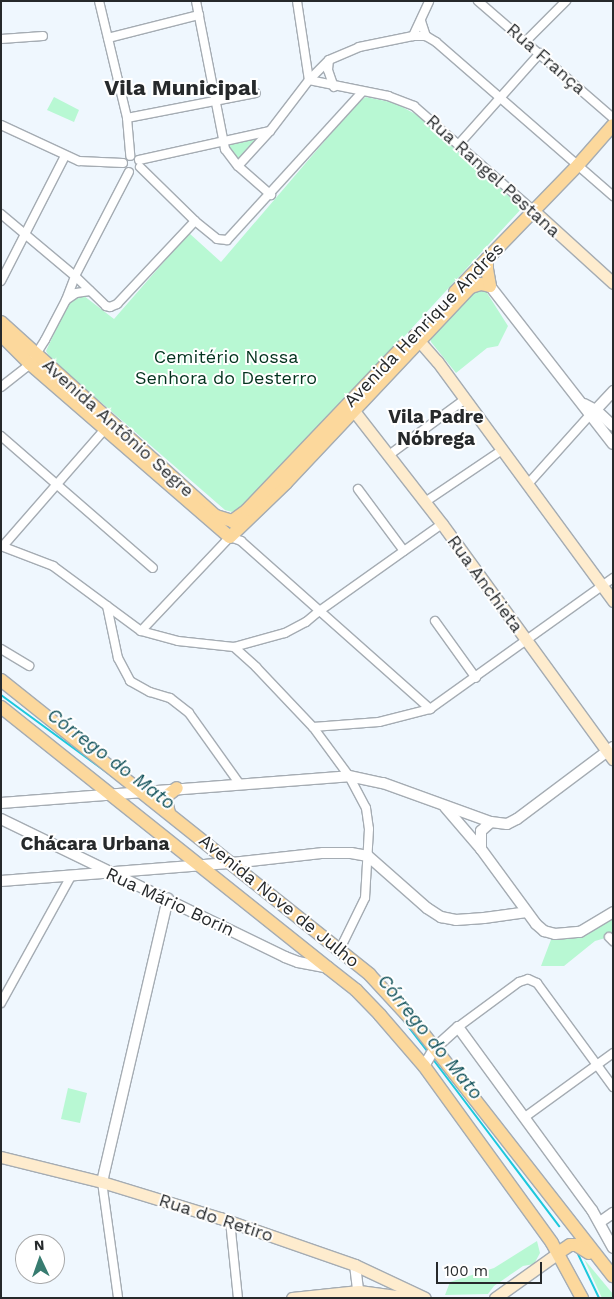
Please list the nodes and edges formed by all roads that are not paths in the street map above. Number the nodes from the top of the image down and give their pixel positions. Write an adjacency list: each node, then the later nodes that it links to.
1 (99, 1): 12 (street)
2 (196, 1): 7 (street)
3 (296, 1): 17 (street)
4 (429, 1): 8 (street)
5 (566, 1): 14 (street)
6 (481, 2): 14 (street, Rua França)
7 (199, 15): 12 (street); 22 (street)
8 (421, 21): 10 (street); 11 (street)
9 (43, 36): 13 (street)
10 (413, 36): 11 (street); 16 (street)
11 (426, 36): 21 (street)
12 (108, 38): 23 (street)
13 (1, 39)
14 (526, 41): 15 (street, Rua França)
15 (540, 53): 21 (street); 24 (street, Rua França)
16 (328, 60): 17 (street); 18 (street)
17 (310, 80): 18 (street, Rua Rangel Pestana); 27 (street)
18 (334, 87): 19 (street, Rua Rangel Pestana)
19 (362, 92): 30 (street, Rua Rangel Pestana); 38 (street)
20 (256, 93): 22 (street)
21 (499, 98): 30 (street); 35 (street)
22 (216, 100): 23 (street); 29 (street)
23 (127, 118): 32 (street)
24 (613, 118)
25 (613, 125): 35 (main road, Avenida Henrique Andrés)
26 (3, 126): 28 (street); 31 (street)
27 (270, 131): 29 (street); 36 (street)
28 (1, 136)
29 (223, 142): 34 (street); 36 (street)
30 (459, 144): 40 (street, Rua Rangel Pestana)
31 (65, 156): 33 (street); 43 (street)
32 (130, 156): 33 (street); 34 (street)
33 (124, 163): 37 (street)
34 (140, 163): 37 (street); 42 (street)
35 (578, 165): 39 (street); 40 (main road, Avenida Henrique Andrés)
36 (238, 166): 38 (street)
37 (129, 172): 45 (street)
38 (271, 194): 42 (street)
39 (613, 196)
40 (534, 211): 44 (main road, Avenida Henrique Andrés); 47 (main road, Rua Rangel Pestana)
41 (1, 214): 43 (street)
42 (195, 221): 49 (street)
43 (26, 233): 45 (street); 46 (street)
44 (488, 259): 48 (main road); 53 (main road, Avenida Henrique Andrés)
45 (75, 276): 49 (street); 50 (street)
46 (1, 281)
47 (613, 283)
48 (490, 286): 53 (main road, Avenida Henrique Andrés); 60 (street)
49 (90, 291): 50 (street)
50 (66, 300): 54 (street)
51 (1, 322): 54 (main road, Avenida Antônio Segre)
52 (1, 335): 54 (main road, Avenida Antônio Segre)
53 (417, 337): 55 (main road, Avenida Henrique Andrés); 58 (main road); 59 (main road, Avenida Henrique Andrés)
54 (33, 359): 56 (street); 62 (main road, Avenida Antônio Segre); 72 (main road, Avenida Antônio Segre)
55 (366, 384): 59 (main road); 67 (main road, Avenida Henrique Andrés)
56 (1, 387)
57 (613, 391): 60 (street)
58 (464, 400): 65 (main road); 66 (street)
59 (354, 411): 66 (main road, Rua Anchieta); 67 (main road, Avenida Henrique Andrés)
60 (593, 413): 61 (street); 64 (street); 69 (street)
61 (613, 426)
62 (104, 429): 68 (street); 74 (main road, Avenida Antônio Segre)
63 (1, 436): 68 (street)
64 (613, 444)
65 (502, 450): 69 (main road); 71 (street)
66 (389, 455): 71 (main road, Rua Anchieta)
67 (281, 481): 72 (main road, Avenida Henrique Andrés)
68 (58, 484): 75 (street); 77 (street)
69 (528, 484): 79 (main road)
70 (358, 488): 76 (street)
71 (425, 502): 73 (main road, Rua Anchieta)
72 (236, 524): 74 (main road, Avenida Henrique Andrés)
73 (442, 524): 76 (street); 85 (main road, Rua Anchieta)
74 (235, 539): 82 (street); 84 (street, Avenida Henrique Andrés)
75 (2, 546): 81 (street)
76 (404, 551): 82 (street)
77 (153, 568)
78 (613, 578): 79 (street)
79 (602, 586): 80 (main road); 85 (street)
80 (613, 600)
81 (107, 606): 84 (street); 96 (street)
82 (318, 612): 86 (street); 92 (street)
83 (434, 620): 89 (street)
84 (141, 631): 86 (street)
85 (526, 640): 89 (street); 94 (main road, Rua Anchieta)
86 (234, 647): 93 (street)
87 (1, 649): 88 (street)
88 (29, 666)
89 (476, 678): 92 (street)
90 (1, 680): 98 (main road, Avenida Nove de Julho)
91 (1, 707): 99 (main road, Avenida Nove de Julho)
92 (430, 709): 93 (street)
93 (313, 727): 95 (street)
94 (611, 752): 104 (street)
95 (349, 776): 96 (street); 101 (street); 106 (street)
96 (240, 784): 97 (street)
97 (177, 788): 98 (street); 102 (main road)
98 (138, 792): 99 (street); 102 (main road, Avenida Nove de Julho)
99 (112, 795): 100 (street); 108 (main road, Avenida Nove de Julho)
100 (1, 803)
101 (445, 807): 104 (street); 105 (street)
102 (169, 813): 107 (main road, Avenida Nove de Julho)
103 (1, 819): 109 (street, Rua Mário Borin)
104 (491, 822): 105 (street)
105 (481, 849): 113 (street)
106 (368, 856): 107 (street); 113 (street); 116 (street)
107 (232, 863): 108 (street); 116 (main road, Avenida Nove de Julho)
108 (199, 866): 109 (street); 115 (main road, Avenida Nove de Julho)
109 (108, 873): 110 (street); 112 (street, Rua Mário Borin)
110 (71, 876): 111 (street); 119 (street)
111 (1, 881)
112 (168, 899): 117 (street, Rua Mário Borin); 127 (street)
113 (527, 912): 114 (street)
114 (613, 912)
115 (297, 944): 117 (street); 118 (main road, Avenida Nove de Julho)
116 (340, 949): 122 (main road, Avenida Nove de Julho)
117 (285, 957): 118 (street, Rua Mário Borin)
118 (328, 968): 122 (main road, Avenida Nove de Julho)
119 (2, 1002)
120 (458, 1027): 122 (street); 123 (street); 125 (street)
121 (613, 1053): 123 (street)
122 (431, 1056): 132 (main road, Avenida Nove de Julho); 134 (main road, Avenida Nove de Julho)
123 (597, 1064): 124 (street); 125 (street)
124 (613, 1087)
125 (525, 1118): 130 (street)
126 (1, 1156): 127 (main road, Rua do Retiro)
127 (102, 1182): 129 (main road, Rua do Retiro); 137 (street)
128 (613, 1212): 130 (street)
129 (230, 1221): 133 (main road, Rua do Retiro); 138 (street)
130 (600, 1222): 131 (street)
131 (613, 1248)
132 (558, 1253): 134 (main road); 136 (main road); 142 (main road, Avenida Nove de Julho)
133 (355, 1264): 135 (street); 141 (main road, Rua do Retiro)
134 (612, 1275)
135 (359, 1294): 139 (main road); 140 (main road)
136 (497, 1297)
137 (118, 1298)
138 (238, 1298)
139 (292, 1298)
140 (410, 1298)
141 (425, 1298)
142 (582, 1298)

